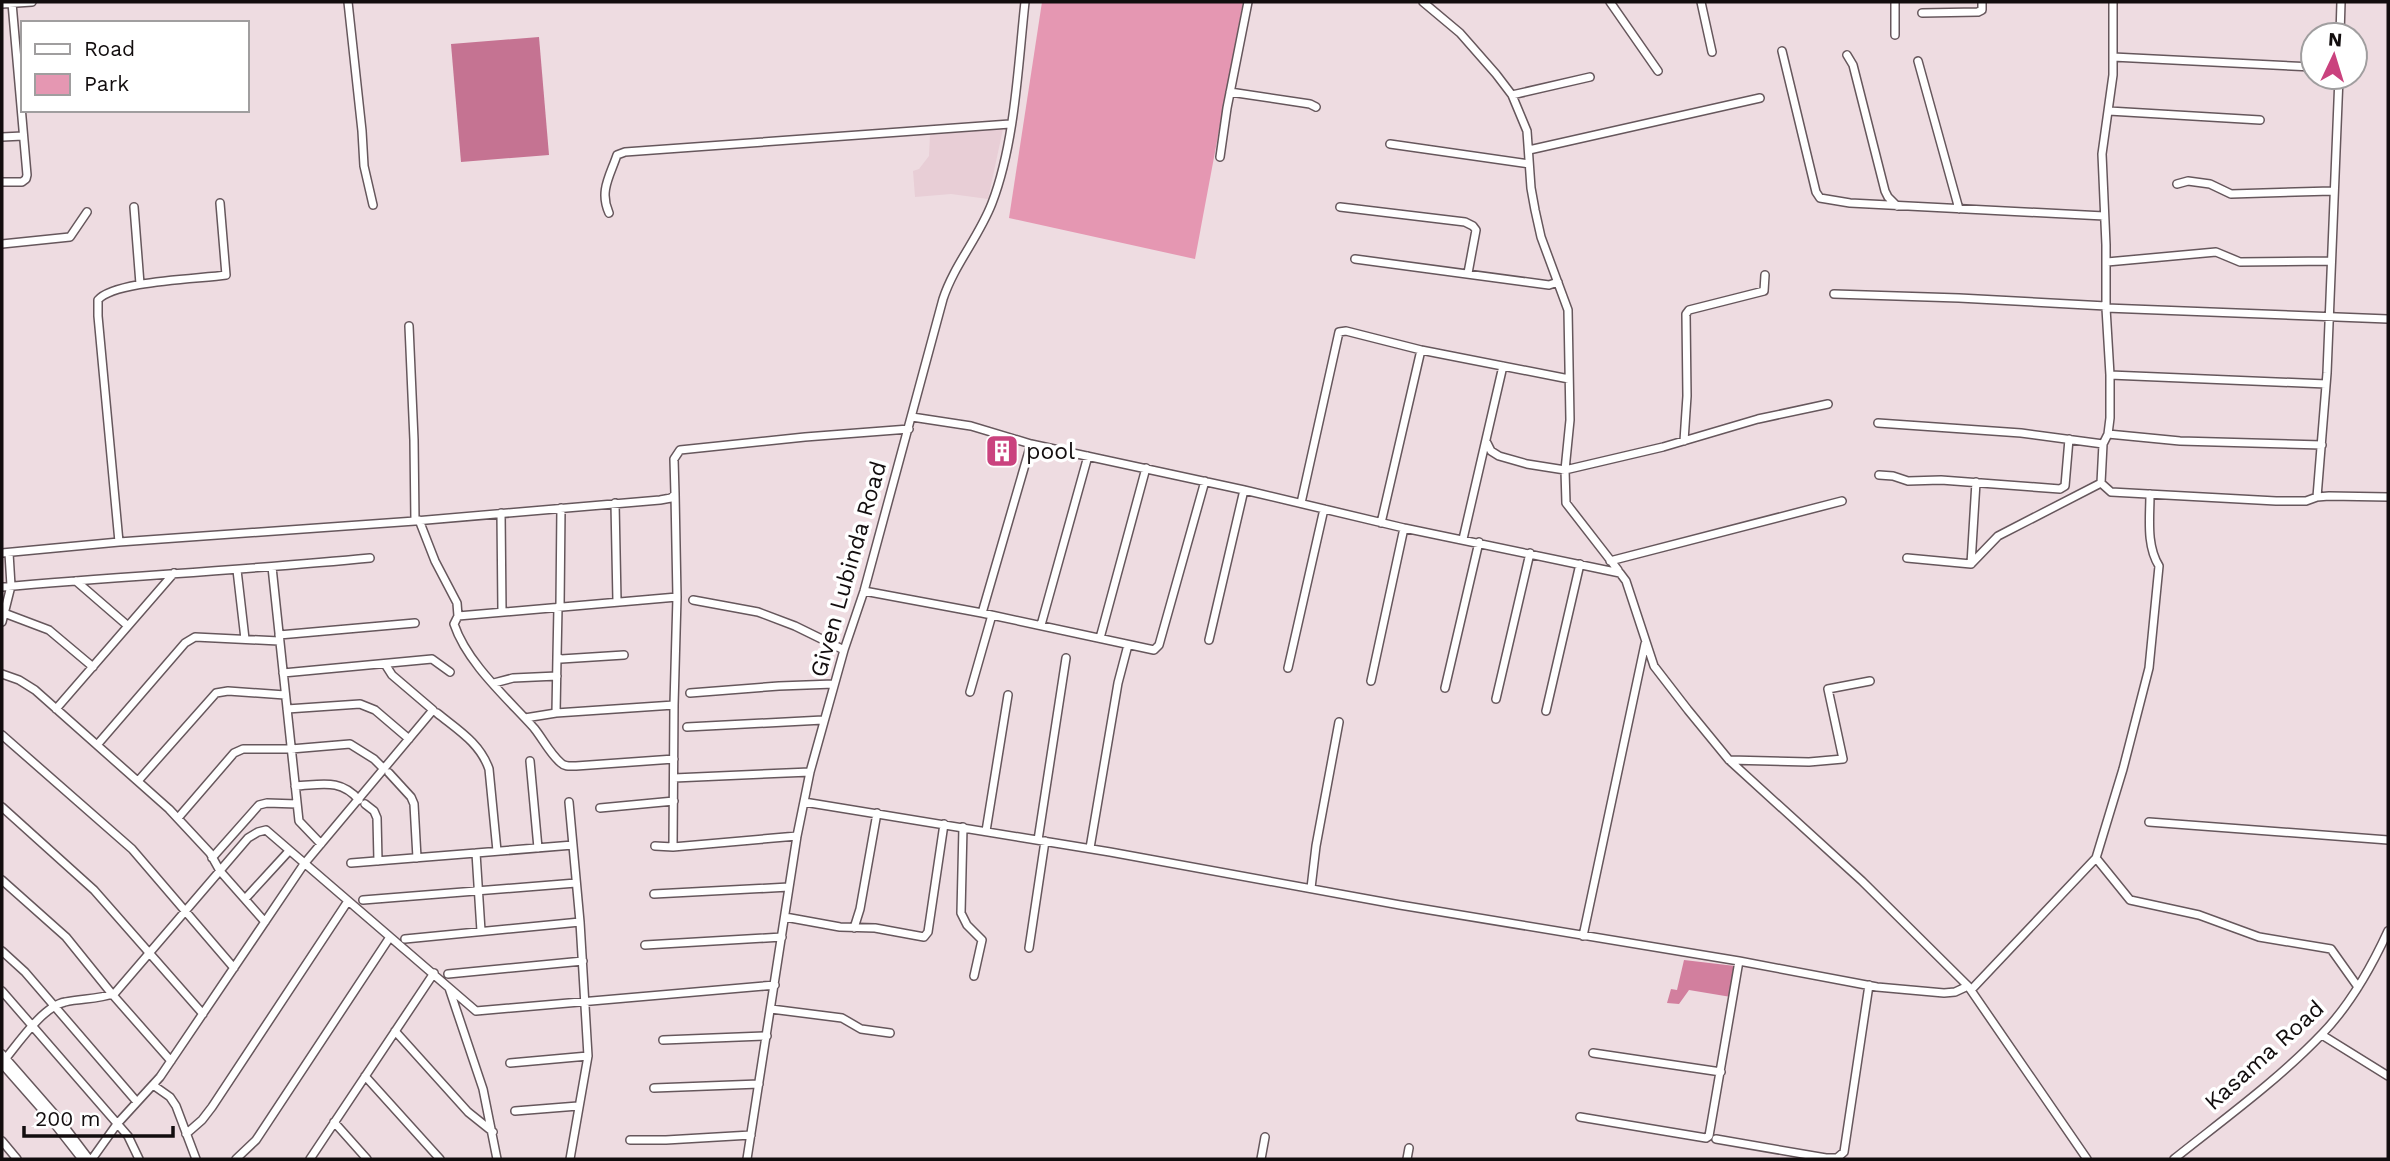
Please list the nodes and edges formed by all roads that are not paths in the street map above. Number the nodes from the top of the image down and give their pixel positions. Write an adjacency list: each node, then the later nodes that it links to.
1 (33, 2): 12 (street)
2 (348, 2): 45 (street)
3 (1025, 2): 34 (street, Given Lubinda Road)
4 (1248, 2): 26 (street)
5 (1423, 2): 27 (street)
6 (1610, 2): 23 (street)
7 (1701, 2): 18 (street)
8 (1895, 2): 16 (street)
9 (1982, 2): 14 (street)
10 (2113, 2): 20 (street)
11 (2341, 2): 15 (street)
12 (12, 3): 13 (street); 31 (street)
13 (2, 5)
14 (1922, 13)
15 (2340, 21)
16 (1895, 35)
17 (1782, 51): 46 (street)
18 (1712, 52)
19 (1847, 55): 46 (street)
20 (2113, 57): 22 (street); 30 (street)
21 (1918, 61): 49 (street)
22 (2299, 66)
23 (1658, 71)
24 (1590, 77): 27 (street)
25 (2338, 91): 43 (street)
26 (1230, 92): 29 (street); 39 (street)
27 (1511, 95): 38 (street)
28 (1760, 98): 38 (street)
29 (1317, 107)
30 (2109, 111): 33 (street); 52 (street)
31 (21, 112)
32 (21, 112): 35 (street)
33 (2260, 120)
34 (1010, 124): 51 (street); 72 (street, Given Lubinda Road)
35 (23, 136): 36 (street); 41 (street)
36 (2, 137)
37 (1390, 144): 40 (street)
38 (1529, 150): 40 (street)
39 (1220, 157)
40 (1529, 164): 59 (street)
41 (2, 182)
42 (2177, 184): 43 (street)
43 (2333, 191): 55 (street)
44 (220, 203): 60 (street)
45 (373, 205)
46 (1898, 206): 49 (street)
47 (134, 207): 60 (street)
48 (1339, 208): 57 (street)
49 (1959, 209): 52 (street)
50 (88, 212): 53 (street)
51 (609, 213)
52 (2104, 216): 56 (street)
53 (2, 244)
54 (1355, 259): 57 (street)
55 (2331, 261): 56 (street); 63 (street)
56 (2107, 262): 62 (street)
57 (1468, 273): 59 (street)
58 (1765, 275): 77 (street)
59 (1558, 282): 69 (street)
60 (140, 284): 106 (street)
61 (1834, 294): 62 (street)
62 (2106, 307): 63 (street); 68 (street)
63 (2329, 317): 64 (street); 70 (street)
64 (2388, 319)
65 (409, 327): 102 (street)
66 (1421, 350): 67 (street); 98 (street); 103 (street)
67 (1503, 366): 69 (street); 78 (street)
68 (2110, 374): 70 (street); 75 (street)
69 (1569, 379): 86 (street)
70 (2326, 384): 81 (street)
71 (1828, 404): 77 (street)
72 (912, 417): 74 (street, Given Lubinda Road); 79 (street)
73 (1878, 423): 76 (street)
74 (909, 429): 94 (street); 122 (street, Given Lubinda Road)
75 (2108, 435): 80 (street); 81 (street)
76 (2069, 439): 80 (street); 89 (street)
77 (1684, 442): 86 (street)
78 (1487, 443): 82 (street); 84 (street)
79 (1031, 444): 83 (street); 128 (street)
80 (2103, 444): 90 (street)
81 (2322, 445): 93 (street)
82 (1493, 453): 84 (street); 86 (street)
83 (1088, 456): 85 (street); 134 (street)
84 (1480, 460): 105 (street)
85 (1146, 468): 88 (street); 137 (street)
86 (1565, 470): 112 (street)
87 (1879, 475): 89 (street)
88 (1205, 481): 91 (street); 141 (street)
89 (1976, 482): 114 (street)
90 (2101, 483): 92 (street); 114 (street)
91 (1244, 489): 98 (street); 139 (street)
92 (2150, 494): 93 (street); 216 (street)
93 (2316, 497): 95 (street)
94 (674, 498): 97 (street); 123 (street)
95 (2388, 498)
96 (1842, 501): 112 (street)
97 (615, 503): 99 (street); 125 (street)
98 (1301, 503): 100 (street)
99 (561, 508): 101 (street); 126 (street)
100 (1324, 509): 103 (street); 149 (street)
101 (500, 513): 102 (street); 127 (street)
102 (417, 520): 106 (street); 130 (street)
103 (1381, 523): 104 (street)
104 (1404, 528): 105 (street); 155 (street)
105 (1463, 539): 107 (street)
106 (120, 542): 108 (street)
107 (1479, 542): 109 (street); 159 (street)
108 (5, 553): 120 (street)
109 (1530, 553): 113 (street); 164 (street)
110 (370, 558): 115 (street)
111 (1906, 558): 114 (street)
112 (1610, 561): 118 (street)
113 (1580, 564): 118 (street); 168 (street)
114 (1971, 564)
115 (272, 568): 116 (street); 136 (street)
116 (237, 570): 117 (street); 138 (street)
117 (174, 572): 119 (street); 135 (street)
118 (1620, 573): 140 (street)
119 (76, 580): 120 (street); 135 (street)
120 (11, 586): 121 (street); 129 (street)
121 (2, 587)
122 (864, 591): 128 (street); 142 (street, Given Lubinda Road)
123 (677, 597): 125 (street); 165 (street)
124 (693, 600): 142 (street)
125 (617, 601): 126 (street)
126 (559, 607): 127 (street); 144 (street)
127 (502, 611): 130 (street)
128 (982, 612): 131 (street)
129 (4, 613): 132 (street); 148 (street)
130 (460, 614): 157 (street)
131 (992, 615): 134 (street); 160 (street)
132 (2, 622)
133 (415, 623): 136 (street)
134 (1041, 625): 137 (street)
135 (128, 626): 148 (street)
136 (279, 638): 138 (street); 152 (street)
137 (1100, 638): 141 (street)
138 (245, 639): 179 (street)
139 (1209, 640)
140 (1646, 643): 147 (street); 150 (street)
141 (1128, 645): 210 (street)
142 (844, 650): 158 (street, Given Lubinda Road)
143 (624, 655): 144 (street)
144 (557, 657): 154 (street)
145 (1066, 658): 203 (street)
146 (385, 664): 151 (street); 152 (street); 178 (street)
147 (1654, 666): 150 (street); 182 (street)
148 (93, 667): 166 (street)
149 (1288, 668)
150 (1640, 669): 237 (street)
151 (450, 672)
152 (283, 673): 162 (street)
153 (2, 674): 166 (street)
154 (557, 676): 157 (street); 170 (street)
155 (1371, 681)
156 (1870, 681): 182 (street)
157 (494, 683): 172 (street)
158 (834, 684): 161 (street); 173 (street, Given Lubinda Road)
159 (1445, 688)
160 (970, 692)
161 (690, 693)
162 (285, 695): 167 (street); 187 (street)
163 (1008, 695): 201 (street)
164 (1496, 699)
165 (674, 705): 170 (street); 181 (street)
166 (56, 709): 179 (street)
167 (287, 709): 178 (street); 180 (street)
168 (1546, 711)
169 (437, 713): 212 (street)
170 (556, 713): 171 (street)
171 (543, 715): 172 (street); 176 (street)
172 (525, 718): 176 (street)
173 (823, 720): 175 (street); 185 (street, Given Lubinda Road)
174 (1339, 722): 224 (street)
175 (687, 727)
176 (536, 730): 181 (street)
177 (2, 735): 230 (street)
178 (409, 739): 184 (street)
179 (97, 745): 187 (street)
180 (291, 749): 184 (street); 188 (street); 197 (street)
181 (674, 759): 186 (street)
182 (1729, 760): 255 (street)
183 (530, 761): 209 (street)
184 (386, 771): 190 (street); 215 (street)
185 (810, 772): 186 (street); 192 (street, Given Lubinda Road)
186 (674, 778): 189 (street)
187 (138, 781): 197 (street)
188 (295, 786): 190 (street); 193 (street)
189 (674, 800): 195 (street); 208 (street)
190 (362, 802): 205 (street); 217 (street)
191 (569, 802): 206 (street)
192 (804, 802): 196 (street); 202 (street, Given Lubinda Road)
193 (297, 804): 205 (street); 214 (street)
194 (2, 807): 244 (street)
195 (600, 807)
196 (877, 813): 199 (street); 234 (street)
197 (178, 818): 214 (street)
198 (2149, 822): 204 (street)
199 (944, 824): 200 (street); 234 (street)
200 (963, 827): 201 (street); 250 (street)
201 (986, 831): 203 (street)
202 (797, 836): 208 (street); 223 (street, Given Lubinda Road)
203 (1042, 840): 210 (street); 242 (street)
204 (2388, 841)
205 (321, 844): 219 (street)
206 (573, 845): 209 (street); 222 (street)
207 (655, 846): 208 (street)
208 (673, 847)
209 (538, 848): 212 (street)
210 (1090, 848): 224 (street)
211 (289, 851): 219 (street); 220 (street); 227 (street)
212 (497, 851): 213 (street)
213 (477, 853): 215 (street); 225 (street)
214 (212, 858): 220 (street)
215 (417, 858): 217 (street)
216 (2096, 858): 254 (street); 255 (street)
217 (378, 861): 218 (street)
218 (351, 863)
219 (304, 864): 229 (street); 232 (street)
220 (220, 870): 227 (street); 230 (street)
221 (2, 880): 257 (street)
222 (576, 883): 225 (street); 233 (street)
223 (789, 887): 226 (street); 231 (street, Given Lubinda Road)
224 (1311, 888): 237 (street)
225 (478, 892): 228 (street); 235 (street)
226 (654, 894)
227 (245, 899): 232 (street)
228 (363, 900)
229 (348, 901): 238 (street); 286 (street)
230 (186, 910): 244 (street); 247 (street)
231 (785, 917): 234 (street); 239 (street, Given Lubinda Road)
232 (265, 922): 247 (street)
233 (580, 922): 235 (street); 245 (street)
234 (854, 928)
235 (481, 931): 240 (street)
236 (2388, 931): 254 (street, Kasama Road)
237 (1584, 936): 246 (street)
238 (390, 937): 248 (street); 298 (street)
239 (782, 937): 241 (street); 251 (street, Given Lubinda Road)
240 (405, 939)
241 (645, 945)
242 (1029, 948)
243 (2, 951): 259 (street)
244 (149, 953): 257 (street); 261 (street)
245 (583, 961): 249 (street); 258 (street)
246 (1739, 961): 252 (street); 273 (street)
247 (234, 968): 261 (street)
248 (433, 973): 253 (street); 263 (street)
249 (448, 974)
250 (974, 976)
251 (775, 985): 258 (street); 260 (street, Given Lubinda Road)
252 (1869, 985): 255 (street); 289 (street)
253 (449, 987): 258 (street); 285 (street)
254 (2358, 987): 265 (street, Kasama Road)
255 (1970, 988): 307 (street)
256 (2, 991): 262 (street)
257 (112, 994): 259 (street); 271 (street)
258 (586, 1002): 269 (street)
259 (54, 1006): 262 (street); 279 (street)
260 (771, 1009): 264 (street); 266 (street, Given Lubinda Road)
261 (203, 1014): 271 (street)
262 (33, 1027): 270 (street); 284 (street)
263 (395, 1031): 274 (street); 285 (street)
264 (890, 1033)
265 (2322, 1034): 275 (street); 308 (street, Kasama Road)
266 (766, 1035): 267 (street); 276 (street, Given Lubinda Road)
267 (663, 1040)
268 (1593, 1053): 273 (street)
269 (589, 1056): 272 (street); 280 (street)
270 (3, 1060): 294 (street); 295 (street)
271 (171, 1061): 277 (street)
272 (510, 1063)
273 (1720, 1072): 282 (street)
274 (365, 1076): 283 (street); 301 (street)
275 (2388, 1076)
276 (759, 1084): 278 (street); 287 (street, Given Lubinda Road)
277 (153, 1086): 279 (street); 286 (street)
278 (654, 1088)
279 (137, 1102): 284 (street)
280 (578, 1106): 281 (street); 303 (street)
281 (515, 1111)
282 (1580, 1117)
283 (334, 1122): 299 (street); 300 (street)
284 (117, 1124): 295 (street); 296 (street)
285 (493, 1132): 302 (street)
286 (186, 1133): 297 (street)
287 (751, 1135): 290 (street); 304 (street, Given Lubinda Road)
288 (1265, 1138): 305 (street)
289 (1716, 1139)
290 (630, 1140)
291 (2, 1141): 293 (street)
292 (1409, 1147): 306 (street)
293 (17, 1159)
294 (82, 1159)
295 (91, 1159)
296 (139, 1159)
297 (196, 1159)
298 (236, 1159)
299 (310, 1159)
300 (367, 1159)
301 (440, 1159)
302 (497, 1159)
303 (570, 1159)
304 (747, 1159)
305 (1261, 1159)
306 (1407, 1159)
307 (2087, 1159)
308 (2174, 1159)

